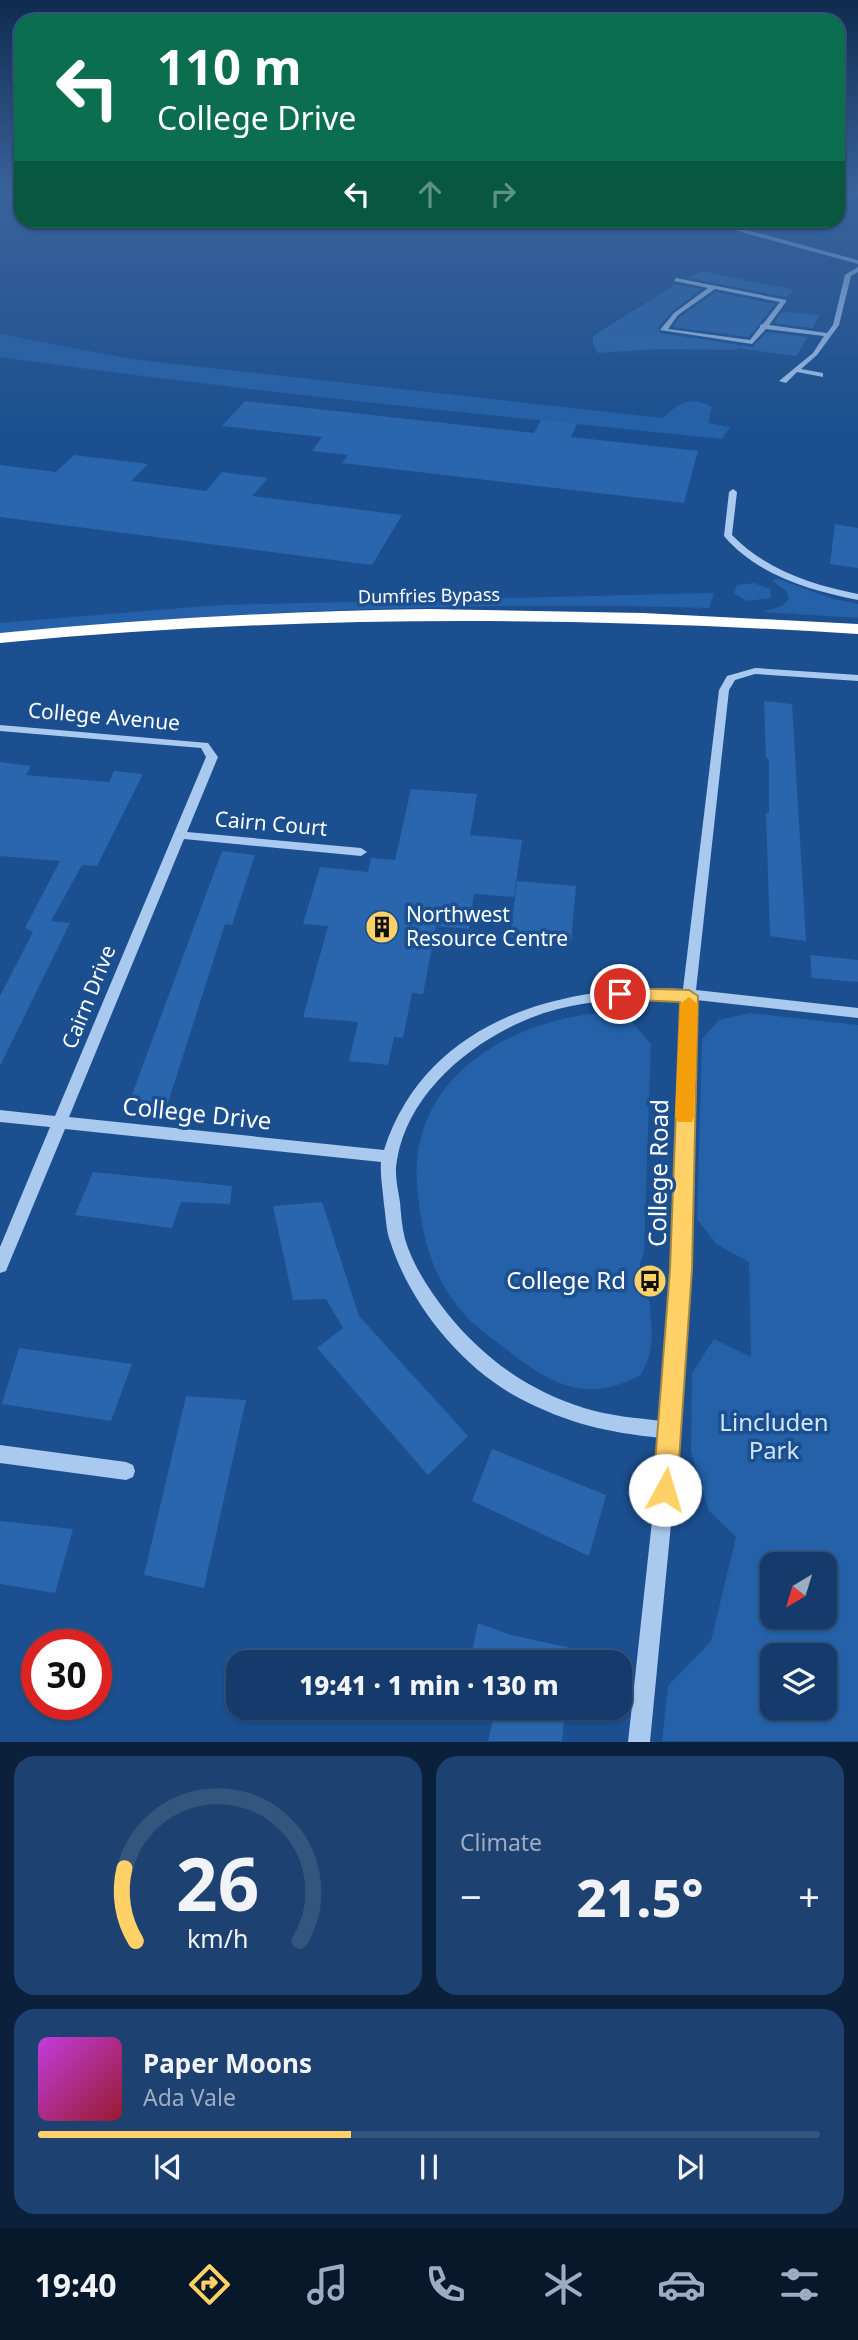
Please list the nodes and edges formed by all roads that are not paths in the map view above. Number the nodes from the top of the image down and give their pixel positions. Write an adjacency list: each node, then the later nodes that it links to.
1 (848, 275): 5 (street)
2 (676, 280): 3 (street)
3 (714, 287): 4 (street); 4 (street)
4 (762, 326): 5 (street)
5 (829, 335): 6 (street)
6 (796, 370): 7 (street); 8 (street)
7 (820, 375)
8 (783, 381)
9 (733, 492): 10 (street)
10 (728, 536): 11 (street)
11 (858, 597)
12 (858, 629): 13 (highway, Dumfries Bypass)
13 (0, 638)
14 (858, 678): 19 (street, College Road)
15 (0, 728): 16 (street, College Avenue)
16 (204, 745): 17 (street, Cairn Drive)
17 (178, 835): 18 (street, Cairn Court); 22 (street, Cairn Drive)
18 (361, 852)
19 (689, 996): 20 (street); 23 (street); 25 (street, College Road)
20 (858, 1013)
21 (0, 1116): 22 (street, College Drive)
22 (61, 1122): 23 (street, College Drive); 24 (street, Cairn Drive)
23 (389, 1157): 25 (street)
24 (0, 1266)
25 (671, 1431): 28 (street, College Road)
26 (0, 1454): 27 (street)
27 (126, 1471)
28 (639, 1741)

